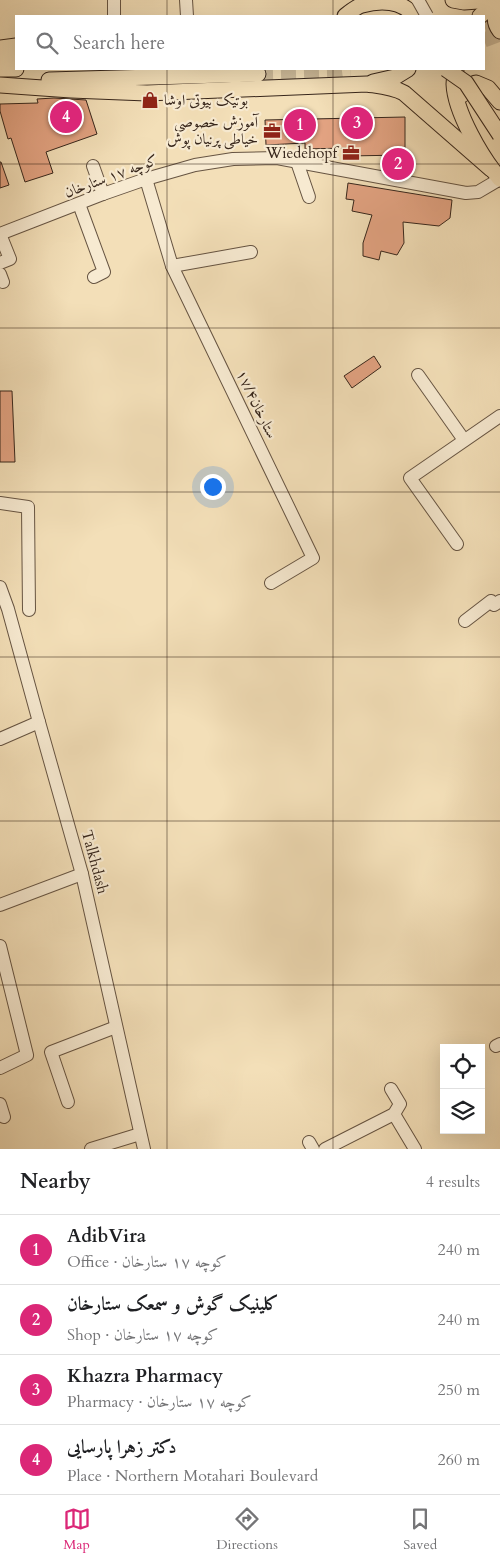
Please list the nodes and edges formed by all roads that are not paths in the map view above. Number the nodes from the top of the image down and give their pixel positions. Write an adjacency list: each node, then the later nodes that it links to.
1 (114, 0): 9 (street)
2 (186, 0): 10 (street)
3 (361, 0): 11 (main road)
4 (418, 0): 14 (main road); 15 (street, bridge)
5 (453, 0): 6 (main road)
6 (492, 0)
7 (500, 3): 16 (main road)
8 (500, 7): 17 (main road)
9 (114, 15)
10 (187, 15)
11 (345, 15)
12 (345, 15): 13 (main road)
13 (413, 15)
14 (419, 15)
15 (426, 15)
16 (481, 15)
17 (500, 31)
18 (15, 46): 19 (main road)
19 (0, 48)
20 (0, 58): 21 (main road)
21 (15, 58)
22 (0, 69): 23 (main road)
23 (15, 69)
24 (406, 70): 31 (main road)
25 (447, 70): 30 (main road, bridge)
26 (457, 70): 34 (main road)
27 (458, 70): 30 (street, bridge)
28 (258, 74): 29 (main road)
29 (0, 81)
30 (466, 83): 35 (main road, bridge)
31 (367, 84): 32 (main road); 38 (main road)
32 (0, 85)
33 (500, 102): 34 (main road)
34 (462, 113): 38 (main road)
35 (500, 135)
36 (297, 162): 38 (street, کوچه ۱۷ ستارخان); 39 (street, کوچه ۱۷ ستارخان); 41 (street)
37 (94, 166): 40 (street)
38 (497, 176)
39 (146, 179): 40 (street, کوچه ۱۷ ستارخان); 46 (street, ستارخان۱۷/۴)
40 (103, 194): 42 (street, کوچه ۱۷ ستارخان)
41 (309, 197)
42 (79, 204): 43 (street, کوچه ۱۷ ستارخان); 47 (street)
43 (0, 234): 45 (street)
44 (251, 252): 46 (street)
45 (0, 263)
46 (172, 266): 53 (street, ستارخان۱۷/۴)
47 (94, 277)
48 (418, 375): 50 (street)
49 (499, 419): 50 (street)
50 (464, 440): 52 (street)
51 (0, 503): 56 (street)
52 (457, 544)
53 (271, 583)
54 (0, 586): 58 (street, Talkhdash)
55 (500, 601): 57 (street)
56 (28, 610)
57 (465, 621)
58 (38, 722): 59 (street); 60 (street, Talkhdash)
59 (0, 739)
60 (82, 874): 61 (street); 63 (street, Talkhdash)
61 (0, 904)
62 (0, 946): 64 (street)
63 (116, 1027): 66 (street); 70 (street, Talkhdash)
64 (0, 1068)
65 (391, 1089): 68 (street)
66 (68, 1102)
67 (0, 1104): 69 (street)
68 (394, 1114): 73 (street); 74 (street)
69 (4, 1117)
70 (140, 1134): 71 (street); 72 (street, Talkhdash)
71 (91, 1149)
72 (144, 1149)
73 (325, 1149)
74 (415, 1149)

